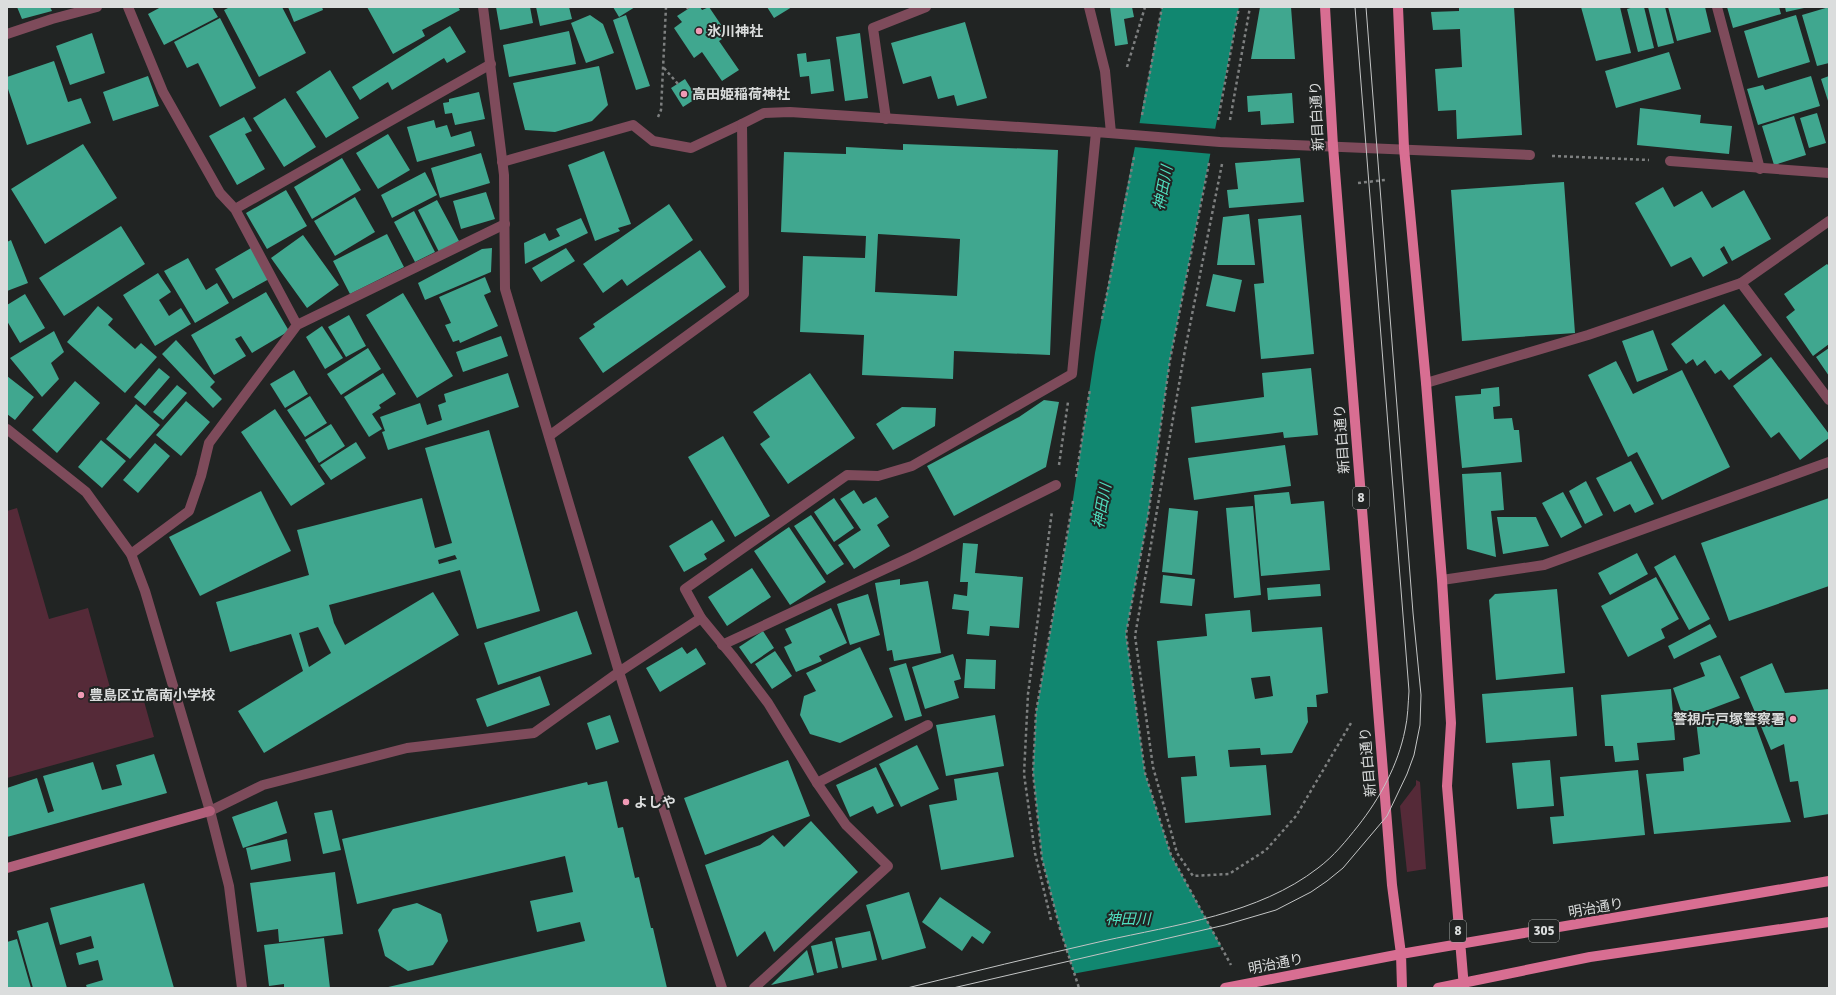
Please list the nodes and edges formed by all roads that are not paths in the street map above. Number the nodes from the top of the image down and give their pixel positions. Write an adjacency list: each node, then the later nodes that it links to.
1 (96, 7): 9 (street)
2 (128, 7): 22 (street)
3 (483, 7): 10 (street)
4 (926, 7): 11 (street)
5 (1089, 7): 14 (street)
6 (1325, 7): 15 (main road, 新目白通り / 8)
7 (1398, 7): 16 (main road, 8)
8 (1717, 7): 20 (street)
9 (7, 34)
10 (491, 64): 19 (street); 22 (street)
11 (886, 119): 12 (street); 13 (street)
12 (742, 124): 19 (street); 30 (street)
13 (1096, 132): 14 (street); 35 (street)
14 (1111, 133): 15 (street)
15 (1333, 146): 16 (street); 45 (main road, 新目白通り / 8)
16 (1404, 148): 17 (street); 27 (main road, 8)
17 (1530, 155)
18 (1670, 161): 20 (street)
19 (502, 162): 24 (street)
20 (1760, 169): 21 (street)
21 (1829, 173)
22 (235, 209): 26 (street)
23 (1829, 221): 25 (street)
24 (505, 224): 26 (street); 30 (street)
25 (1741, 283): 27 (street); 28 (street)
26 (297, 325): 33 (street)
27 (1426, 383): 34 (main road, 8)
28 (1829, 400)
29 (7, 429): 33 (street)
30 (549, 436): 37 (street)
31 (1829, 462): 34 (street)
32 (1056, 485): 36 (street)
33 (131, 554): 40 (street)
34 (1442, 580): 44 (main road, 8)
35 (701, 618): 36 (street); 37 (street)
36 (722, 645): 39 (street)
37 (619, 672): 40 (street); 48 (street)
38 (928, 725): 39 (street)
39 (817, 783): 49 (street)
40 (210, 811): 41 (street); 47 (street)
41 (7, 868)
42 (1829, 881): 44 (main road, 明治通り / 305)
43 (1829, 922): 46 (main road)
44 (1459, 944): 45 (main road, 明治通り / 305); 46 (main road, 8)
45 (1401, 954): 50 (main road, 明治通り / 305); 51 (main road, 新目白通り / 8)
46 (1464, 985): 52 (main road)
47 (242, 988)
48 (722, 988)
49 (754, 988)
50 (1225, 988)
51 (1402, 988)
52 (1438, 988)

